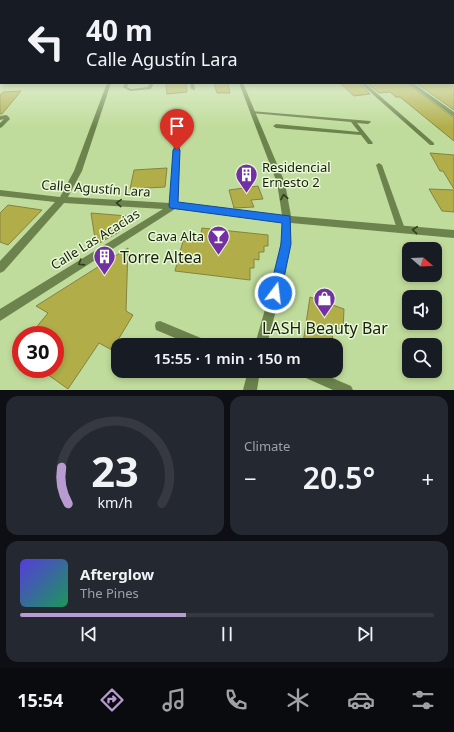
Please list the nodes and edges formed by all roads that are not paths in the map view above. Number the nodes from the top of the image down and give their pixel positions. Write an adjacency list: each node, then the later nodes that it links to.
1 (106, 91): 18 (street)
2 (243, 91): 5 (street)
3 (371, 91): 15 (lane)
4 (421, 91): 6 (street)
5 (252, 112): 8 (lane); 20 (street, one-way to 5)
6 (454, 115)
7 (0, 118): 11 (lane)
8 (353, 121): 10 (lane); 13 (lane)
9 (178, 122): 19 (street)
10 (368, 122)
11 (0, 126)
12 (276, 126): 13 (lane)
13 (363, 134): 14 (lane)
14 (370, 143)
15 (432, 144)
16 (379, 165): 21 (lane)
17 (0, 193): 18 (street, Calle Agustín Lara)
18 (62, 200): 19 (street, Calle Agustín Lara, one-way to 18); 23 (street)
19 (174, 206): 20 (street, Calle Agustín Lara); 24 (street, Calle Las Acacias, one-way to 24)
20 (287, 219): 21 (street, Calle Agustín Lara); 27 (street)
21 (401, 229): 22 (street, Calle Agustín Lara, one-way to 21)
22 (454, 234)
23 (0, 268)
24 (0, 315)
25 (160, 326): 26 (lane)
26 (188, 338)
27 (263, 338)
28 (253, 378): 30 (street)
29 (319, 378): 31 (lane)
30 (250, 390)
31 (347, 390)

